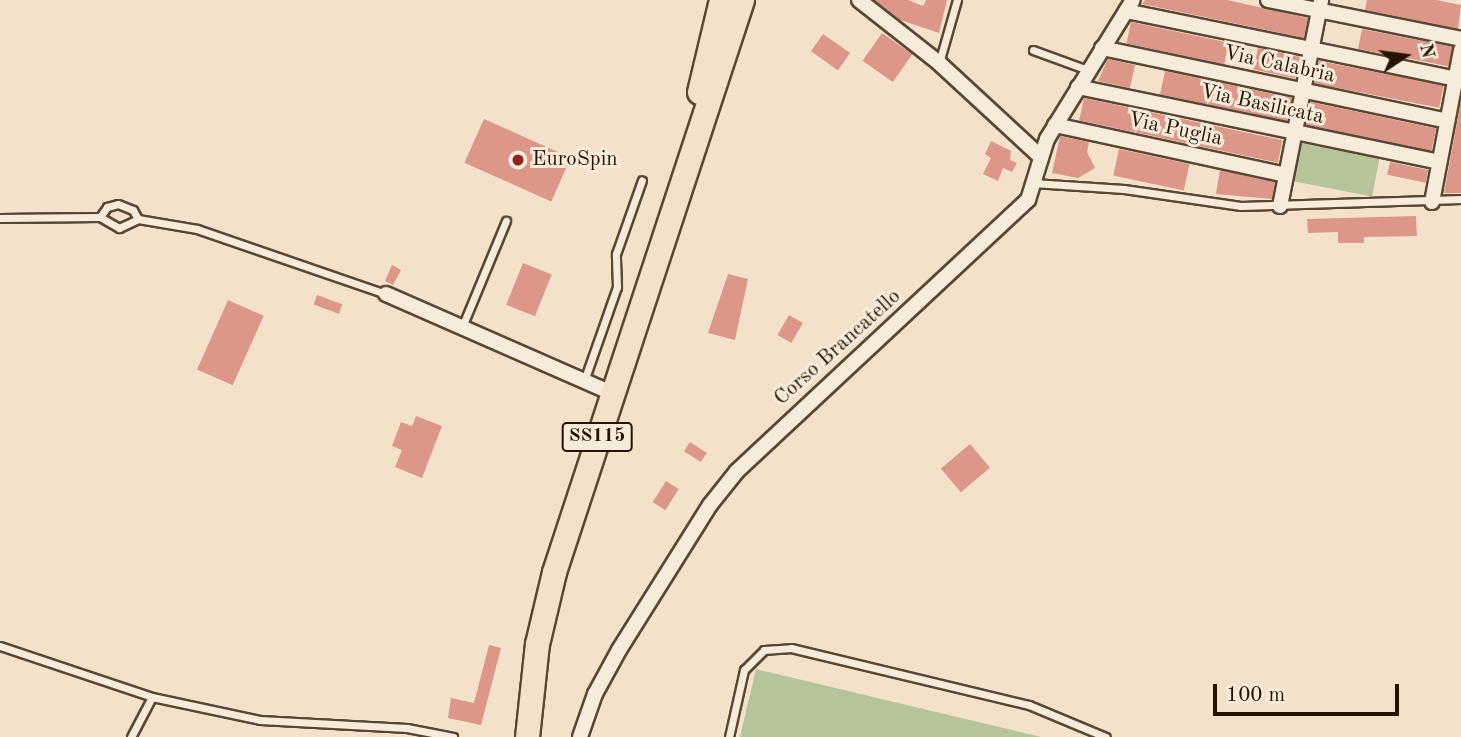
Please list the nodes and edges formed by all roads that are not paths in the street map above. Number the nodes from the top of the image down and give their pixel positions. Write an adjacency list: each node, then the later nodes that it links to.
1 (721, 0): 21 (main road, SS115)
2 (742, 0): 21 (main road, SS115)
3 (859, 0): 13 (street)
4 (957, 0): 13 (lane)
5 (1268, 0): 6 (street)
6 (1320, 5): 8 (street); 10 (street)
7 (1129, 6): 9 (street, Corso Brancatello); 10 (street)
8 (1461, 39)
9 (1102, 48): 14 (street, Corso Brancatello); 17 (street, Via Calabria)
10 (1311, 49): 15 (street); 17 (street)
11 (1033, 50): 14 (lane)
12 (1461, 50): 15 (street)
13 (939, 63): 22 (street)
14 (1088, 70): 16 (street, Corso Brancatello)
15 (1458, 80): 18 (street)
16 (1078, 86): 19 (street, Corso Brancatello); 20 (street, Via Basilicata)
17 (1302, 92): 18 (street, Via Calabria); 20 (street)
18 (1447, 121): 23 (street)
19 (1055, 125): 22 (street, Corso Brancatello); 24 (street, Via Puglia)
20 (1294, 134): 23 (street, Via Basilicata); 24 (street)
21 (693, 142): 37 (main road, SS115)
22 (1041, 157): 26 (street, Corso Brancatello)
23 (1439, 162): 28 (street)
24 (1286, 175): 29 (street)
25 (642, 180): 36 (lane)
26 (1033, 183): 29 (lane); 43 (street, Corso Brancatello)
27 (1461, 199): 28 (lane)
28 (1432, 202): 29 (lane)
29 (1280, 206)
30 (100, 217): 31 (lane); 32 (lane); 32 (lane)
31 (0, 218)
32 (138, 219): 34 (lane)
33 (506, 221): 35 (lane)
34 (386, 294): 35 (street)
35 (462, 327): 36 (street)
36 (584, 381): 37 (street)
37 (611, 393): 42 (main road, SS115)
38 (0, 646): 39 (lane)
39 (152, 697): 40 (lane); 41 (lane)
40 (131, 737)
41 (453, 737)
42 (527, 737)
43 (580, 737)
44 (729, 737): 45 (lane)
45 (1106, 737)

